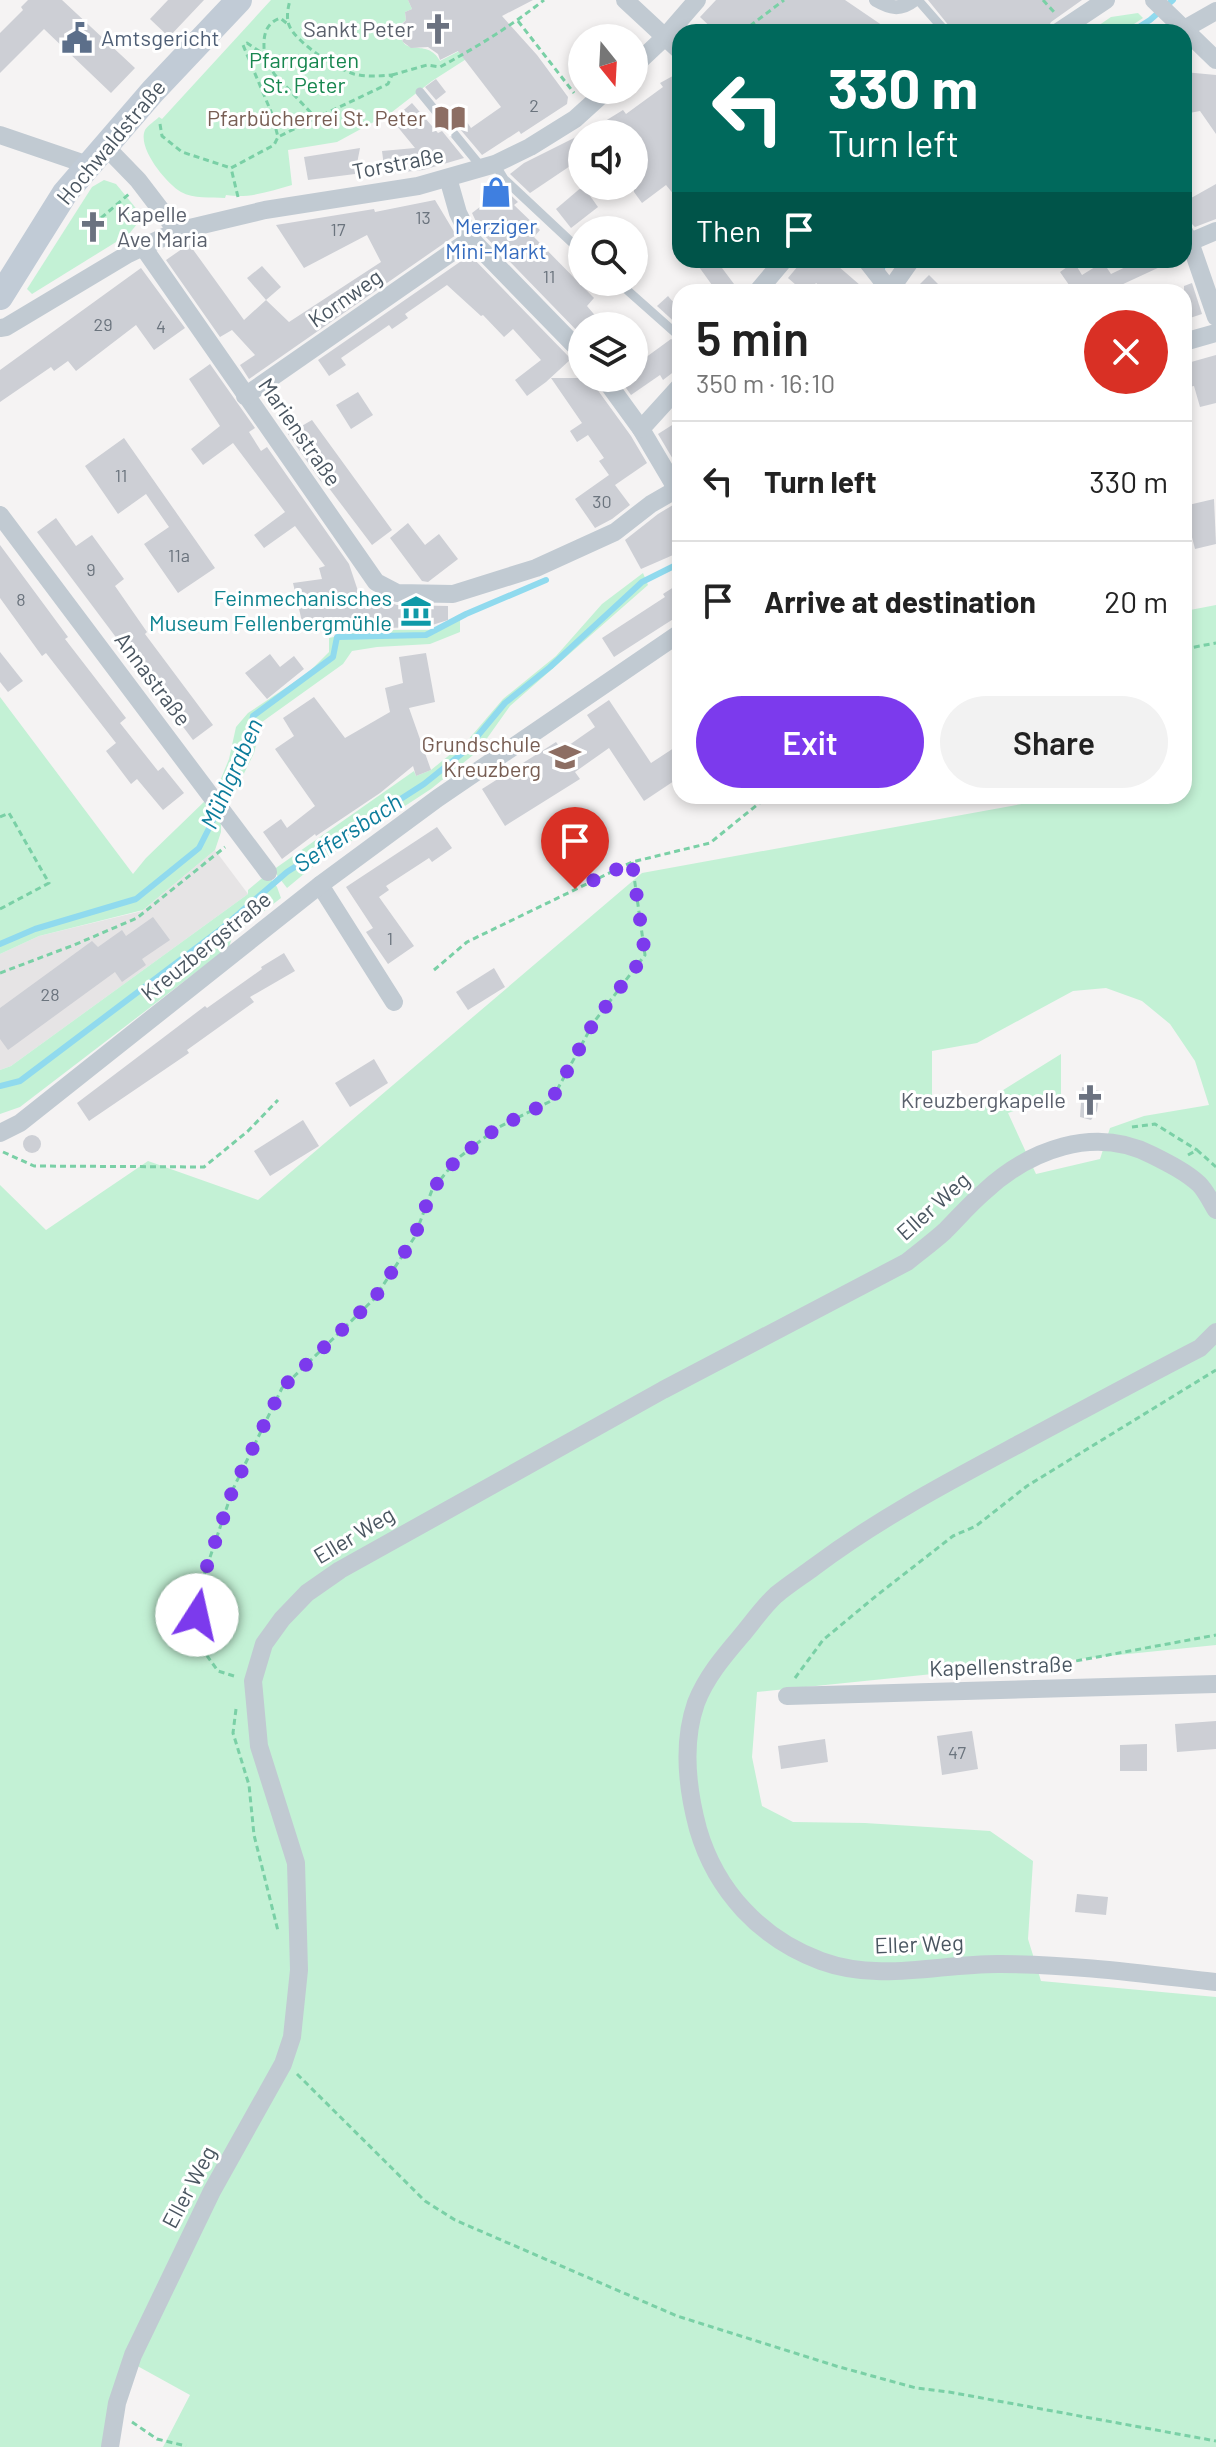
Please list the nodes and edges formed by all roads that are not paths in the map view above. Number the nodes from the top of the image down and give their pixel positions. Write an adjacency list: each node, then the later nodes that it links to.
1 (239, 0): 23 (main road, Hochwaldstraße)
2 (625, 0): 15 (street)
3 (697, 0): 9 (street)
4 (876, 0): 5 (street)
5 (916, 0): 10 (lane)
6 (1106, 0): 11 (street)
7 (1154, 0): 12 (street)
8 (1216, 11): 13 (street)
9 (676, 24)
10 (938, 24)
11 (1070, 24)
12 (1175, 24)
13 (1185, 24)
14 (672, 29): 15 (street)
15 (665, 37): 17 (street); 18 (street)
16 (1192, 39): 19 (street)
17 (672, 44)
18 (648, 53)
19 (1216, 60)
20 (420, 92): 24 (lane)
21 (592, 104): 24 (street, Torstraße)
22 (0, 135): 23 (street)
23 (96, 155): 26 (street); 40 (main road, Hochwaldstraße)
24 (489, 167): 25 (street, Torstraße); 30 (lane)
25 (448, 178): 26 (street, Torstraße); 29 (street)
26 (177, 231): 31 (street, Torstraße)
27 (1216, 231): 28 (street)
28 (1192, 236)
29 (471, 239): 45 (street); 49 (street, Kornweg)
30 (568, 239)
31 (143, 247): 42 (street, Torstraße); 49 (street, Marienstraße)
32 (1192, 251): 41 (street)
33 (777, 268): 36 (street)
34 (872, 268): 37 (street)
35 (904, 268): 38 (street)
36 (764, 284)
37 (885, 284)
38 (891, 284)
39 (634, 296): 43 (lane)
40 (0, 297)
41 (1216, 317)
42 (0, 328)
43 (672, 330)
44 (1216, 333): 46 (street)
45 (568, 339)
46 (1192, 340)
47 (616, 392): 50 (street)
48 (672, 395): 50 (street)
49 (245, 396): 52 (street, Marienstraße)
50 (641, 429): 51 (street)
51 (672, 482)
52 (672, 495)
53 (0, 515): 55 (street, Annastraße)
54 (672, 638): 56 (street, Kreuzbergstraße)
55 (268, 872)
56 (320, 885): 57 (street); 58 (street, Kreuzbergstraße)
57 (394, 1002)
58 (0, 1133)
59 (1216, 1210): 64 (street, Eller Weg)
60 (1216, 1332): 63 (street, Eller Weg)
61 (1216, 1684): 62 (street, Kapellenstraße)
62 (787, 1696)
63 (1216, 1982)
64 (110, 2447)

